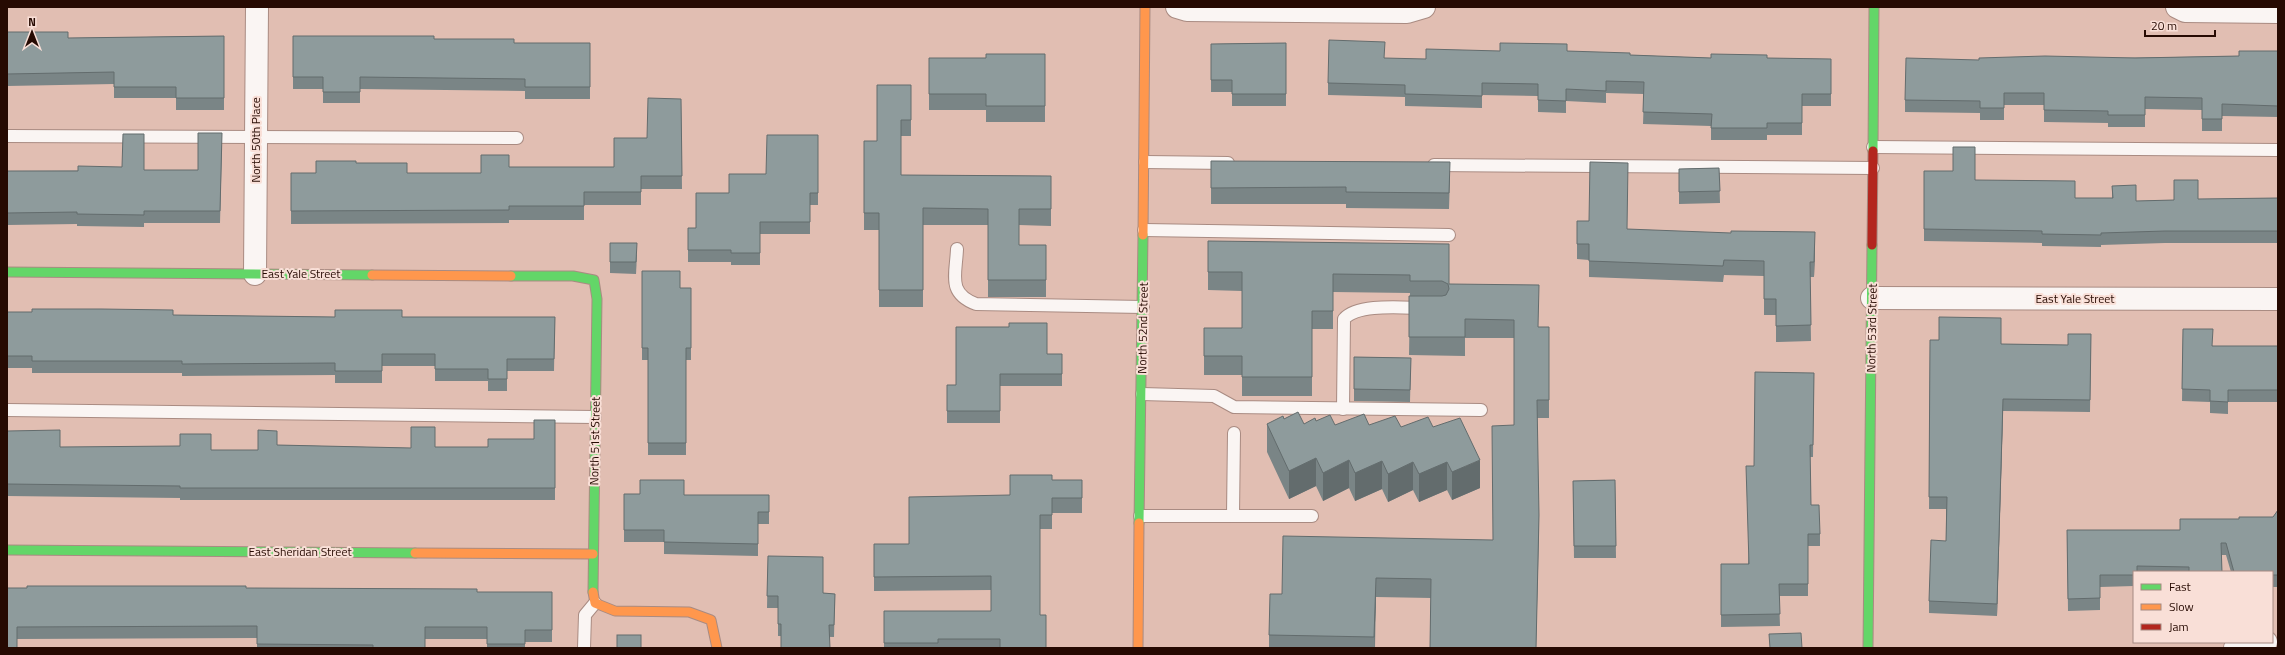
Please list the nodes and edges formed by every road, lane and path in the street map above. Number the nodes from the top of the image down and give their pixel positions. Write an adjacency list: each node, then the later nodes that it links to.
1 (257, 7): 9 (street, North 50th Place)
2 (1145, 7): 13 (street, North 52nd Street)
3 (1176, 7): 4 (street)
4 (1424, 7)
5 (1874, 7): 11 (street, North 53rd Street)
6 (2177, 7): 7 (street)
7 (2278, 12)
8 (7, 136): 9 (lane)
9 (256, 136): 10 (lane); 21 (street, North 50th Place)
10 (517, 138)
11 (1873, 147): 12 (lane); 16 (street, North 53rd Street)
12 (2278, 150)
13 (1145, 162): 14 (lane); 17 (street, North 52nd Street)
14 (1239, 163)
15 (1421, 164): 16 (lane)
16 (1873, 168): 23 (street, North 53rd Street)
17 (1144, 230): 18 (lane); 25 (street, North 52nd Street)
18 (1449, 234)
19 (956, 249): 25 (lane)
20 (7, 272): 21 (street, East Yale Street)
21 (255, 274): 22 (street, East Yale Street)
22 (594, 280): 31 (street, North 51st Street)
23 (1872, 298): 24 (street, East Yale Street); 43 (street, North 53rd Street)
24 (2278, 299)
25 (1143, 307): 27 (street, North 52nd Street)
26 (1435, 308): 28 (lane)
27 (1142, 394): 28 (lane); 33 (street, North 52nd Street)
28 (1342, 409): 30 (lane)
29 (7, 410): 31 (lane)
30 (1481, 410)
31 (595, 417): 37 (street, North 51st Street)
32 (1234, 433): 34 (lane)
33 (1140, 516): 34 (lane); 42 (street, North 52nd Street)
34 (1233, 516): 35 (lane)
35 (1312, 516)
36 (7, 550): 37 (street, East Sheridan Street)
37 (593, 554): 38 (street, North 51st Street)
38 (595, 603): 40 (lane); 41 (street)
39 (2261, 643): 44 (street)
40 (584, 648)
41 (717, 648)
42 (1138, 648)
43 (1868, 648)
44 (2234, 648)

